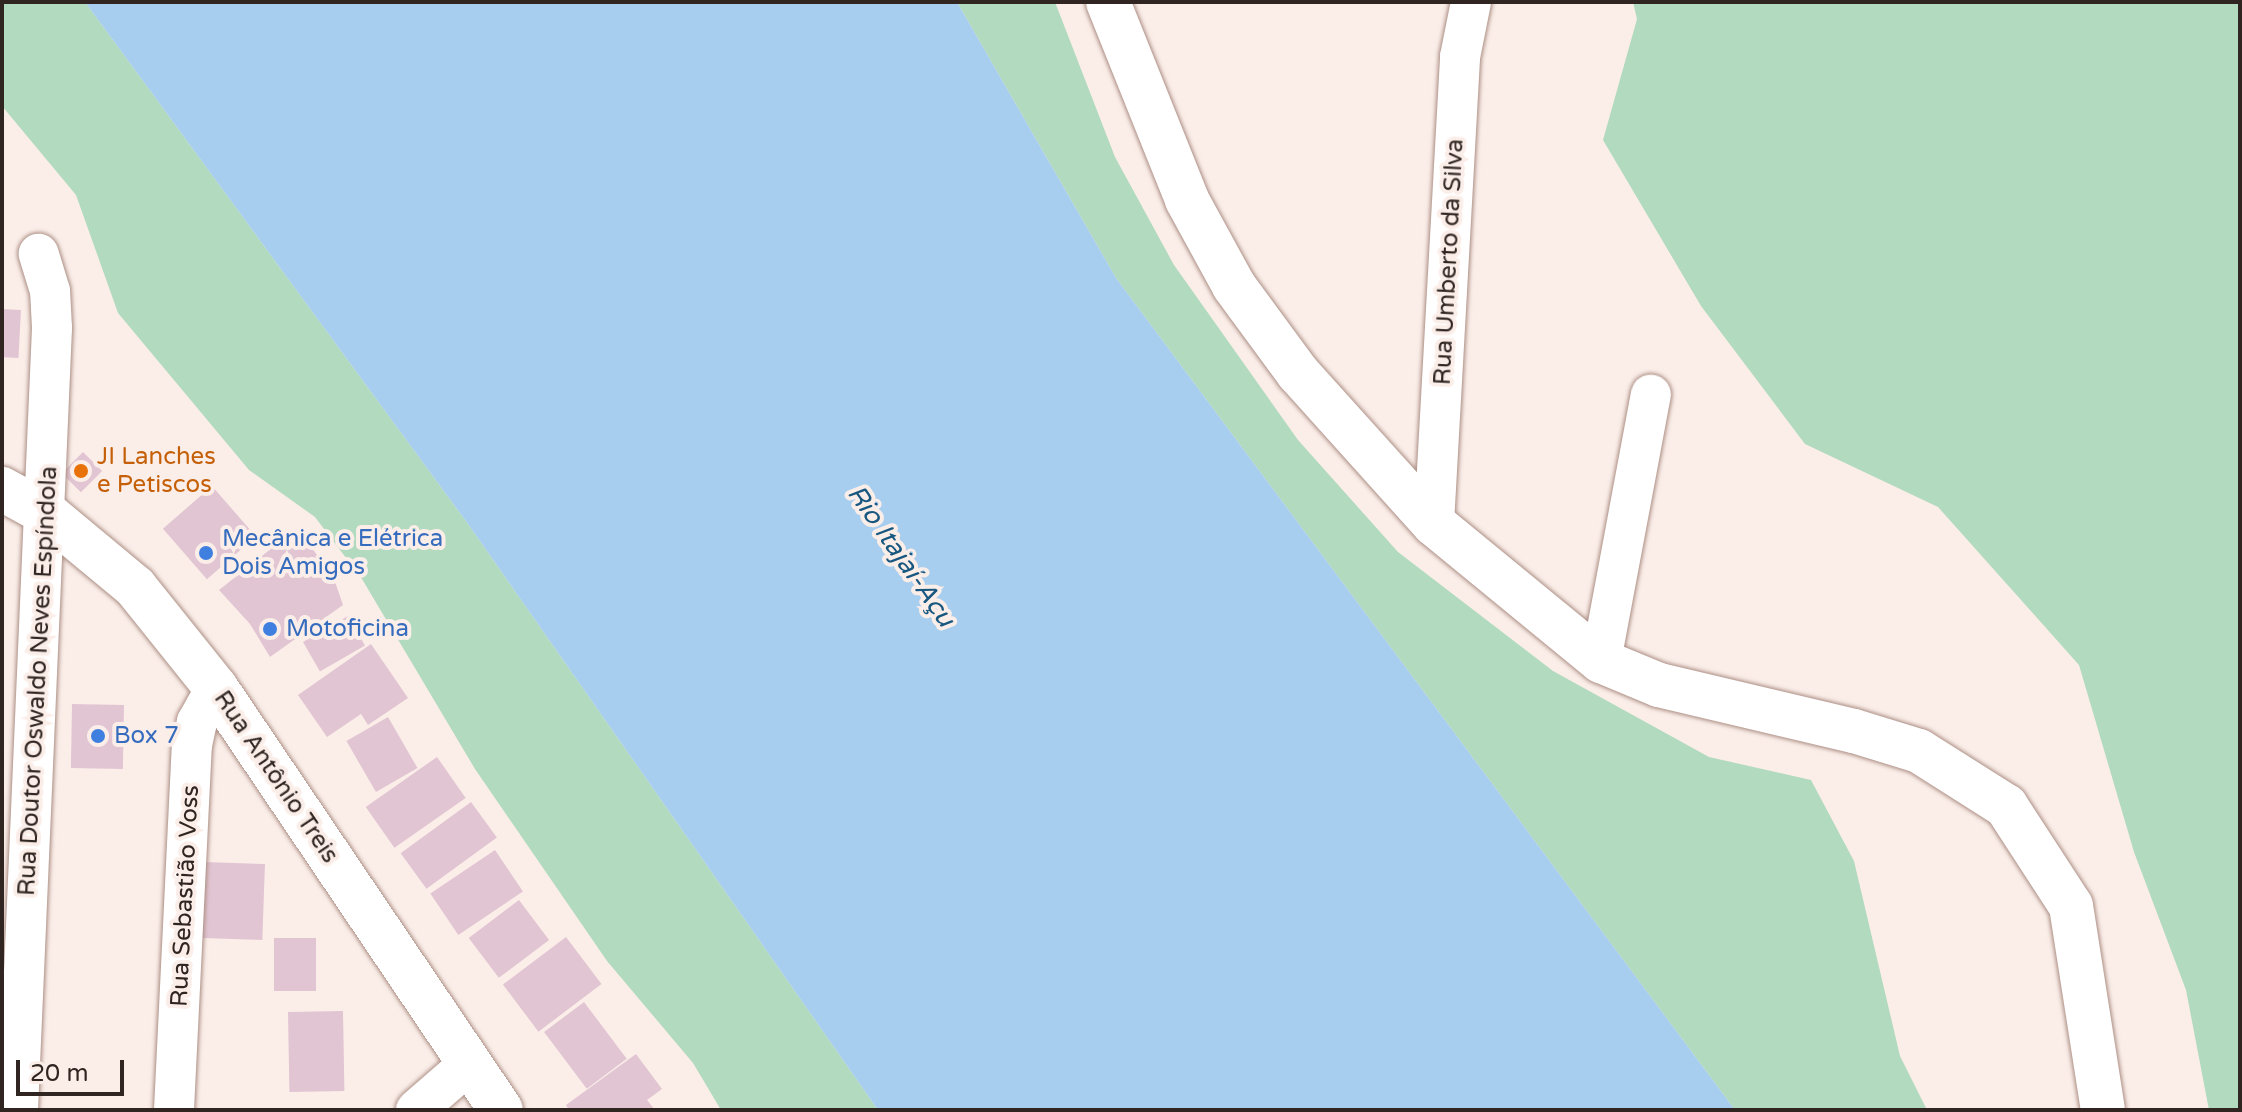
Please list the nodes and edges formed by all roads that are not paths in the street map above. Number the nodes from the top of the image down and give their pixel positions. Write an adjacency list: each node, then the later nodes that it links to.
1 (1108, 2): 7 (main road)
2 (1471, 2): 7 (street, Rua Umberto da Silva)
3 (39, 254): 6 (street, Rua Doutor Oswaldo Neves Espíndola)
4 (1651, 395): 8 (street)
5 (2, 489): 6 (main road, Rua Antônio Treis)
6 (46, 513): 9 (main road, Rua Antônio Treis); 11 (street, Rua Doutor Oswaldo Neves Espíndola)
7 (1434, 524): 8 (main road)
8 (1601, 661): 15 (main road)
9 (216, 688): 10 (main road, Rua Antônio Treis); 12 (street, Rua Sebastião Voss)
10 (470, 1063): 13 (street); 14 (main road, Rua Antônio Treis)
11 (18, 1110)
12 (174, 1110)
13 (416, 1110)
14 (501, 1110)
15 (2103, 1110)

